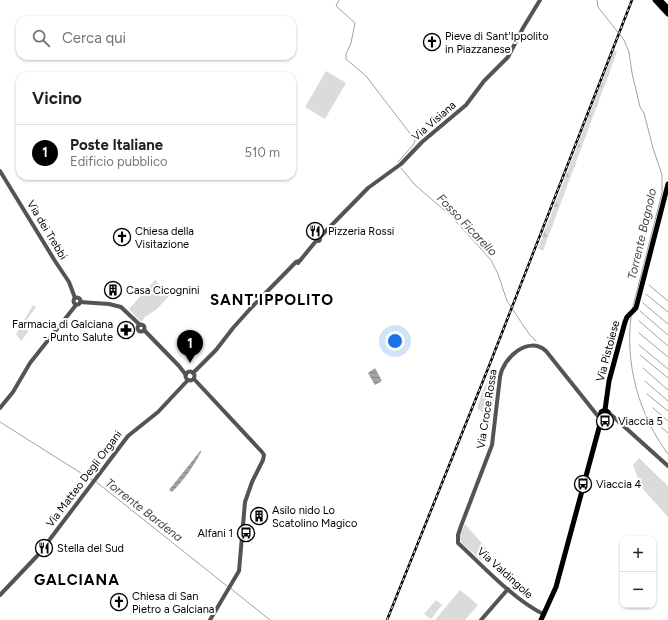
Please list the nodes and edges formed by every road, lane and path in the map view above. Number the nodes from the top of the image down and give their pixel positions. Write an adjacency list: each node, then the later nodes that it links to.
1 (540, 0): 9 (street, Via Visiana)
2 (655, 0): 5 (main road)
3 (660, 0): 4 (main road)
4 (668, 8)
5 (668, 14)
6 (0, 171): 8 (street, Via dei Trebbi)
7 (668, 184): 13 (main road, Via Pistoiese)
8 (78, 303): 9 (street); 12 (street)
9 (189, 373): 10 (street); 11 (street)
10 (194, 379): 11 (street); 19 (street)
11 (188, 380): 17 (street, Via Matteo Degli Organi)
12 (0, 408)
13 (605, 414): 14 (street); 15 (street, Via Croce Rossa); 18 (main road, Via Pistoiese)
14 (668, 466)
15 (458, 543): 16 (street, Via Valdingole)
16 (508, 589): 18 (street, Via Valdingole); 20 (street)
17 (0, 595)
18 (543, 614): 21 (main road, Via Pistoiese)
19 (210, 620)
20 (481, 620)
21 (541, 620)

